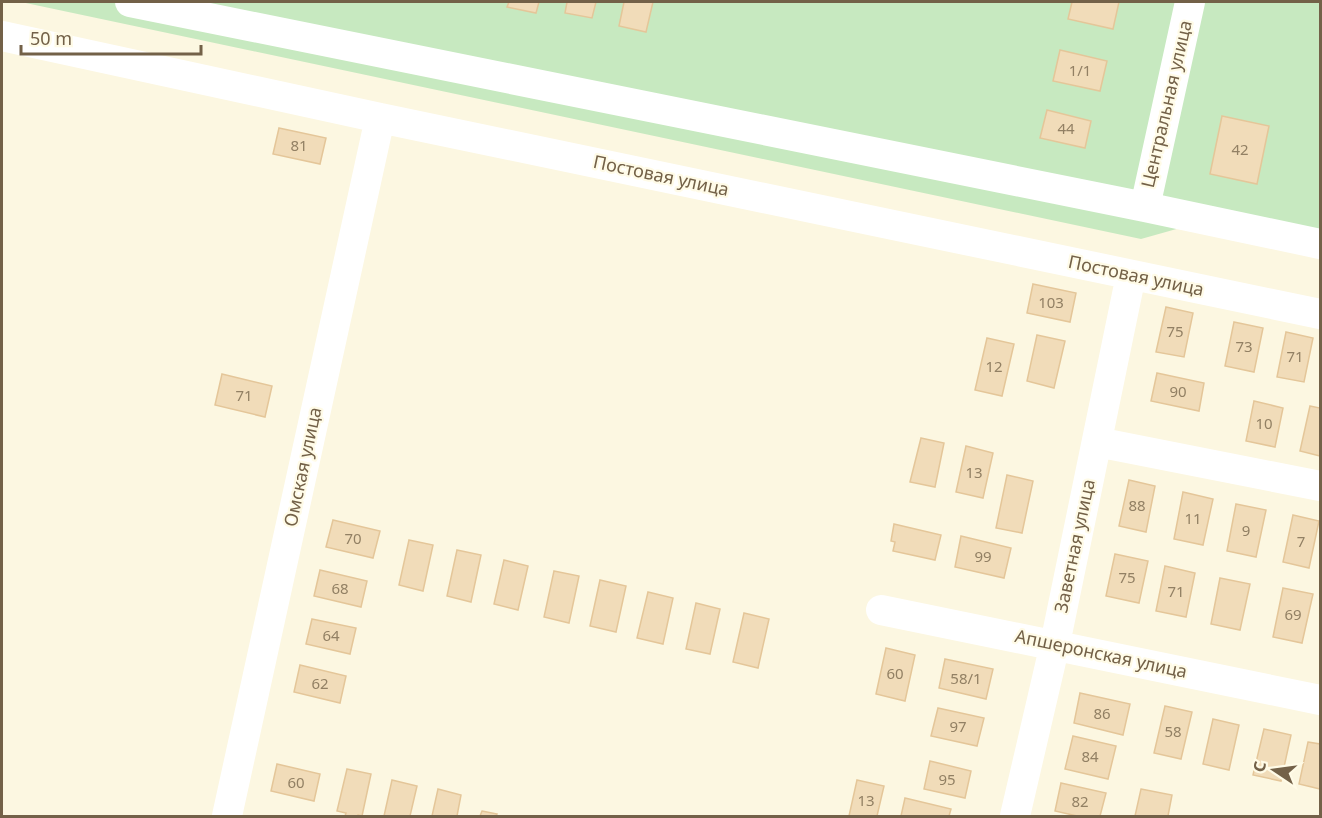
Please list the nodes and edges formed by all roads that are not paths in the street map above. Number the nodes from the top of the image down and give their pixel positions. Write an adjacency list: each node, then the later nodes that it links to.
1 (130, 2): 5 (street)
2 (1190, 2): 5 (street, Центральная улица)
3 (2, 36): 4 (street, Постовая улица)
4 (380, 118): 7 (street, Постовая улица); 14 (street, Омская улица)
5 (1144, 207): 6 (street)
6 (1320, 244)
7 (1131, 275): 8 (street, Постовая улица); 9 (street, Заветная улица)
8 (1320, 314)
9 (1097, 442): 10 (street); 12 (street, Заветная улица)
10 (1320, 486)
11 (881, 610): 12 (street, Апшеронская улица)
12 (1054, 645): 13 (street, Апшеронская улица); 15 (street, Заветная улица)
13 (1320, 700)
14 (227, 816)
15 (1016, 816)

